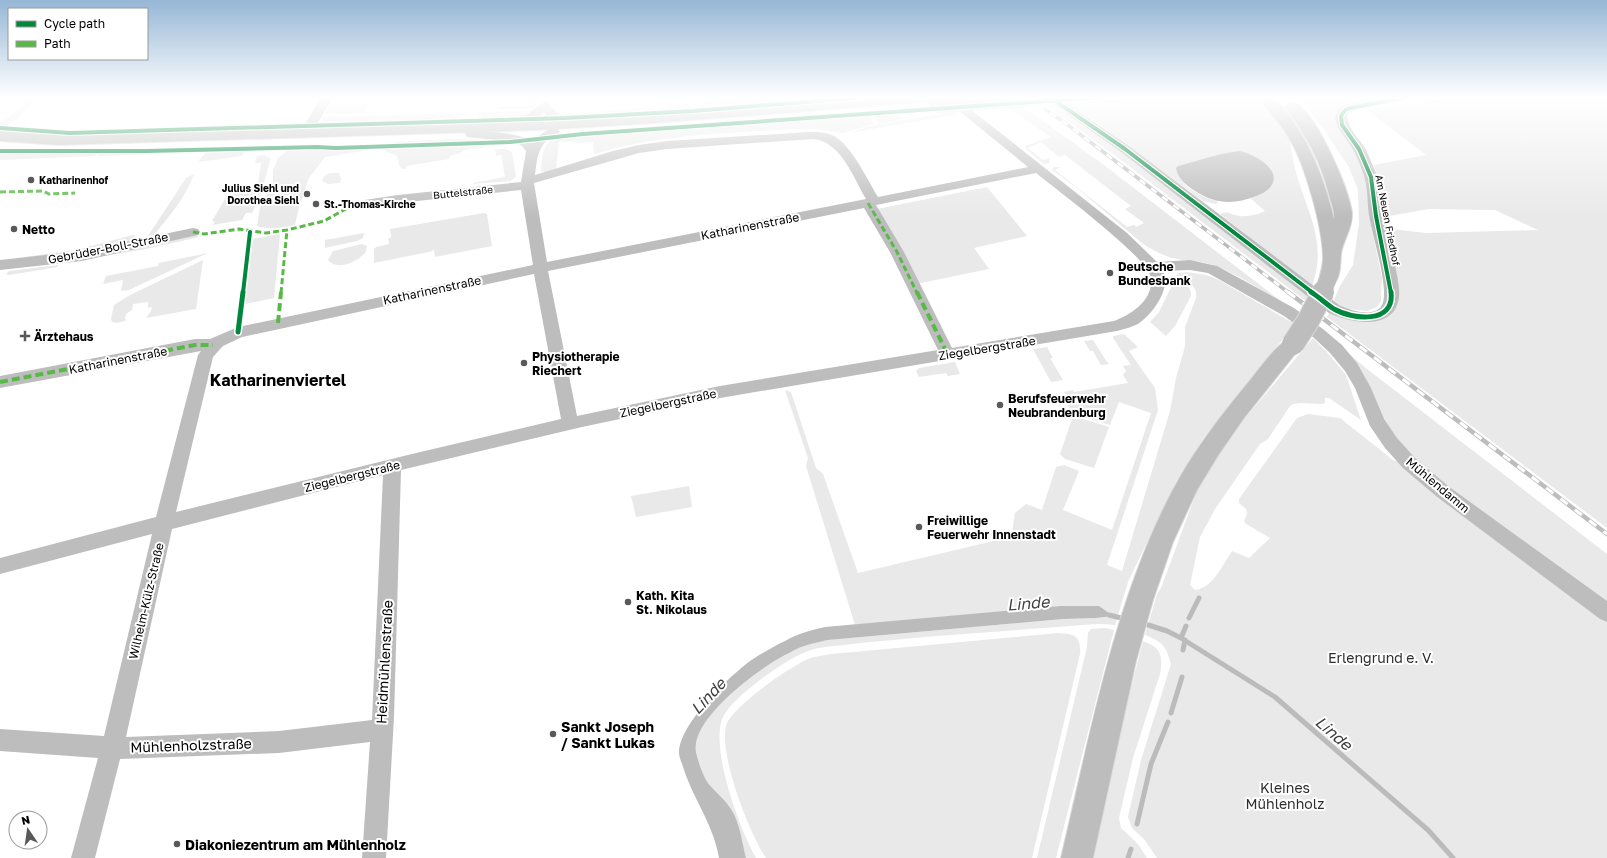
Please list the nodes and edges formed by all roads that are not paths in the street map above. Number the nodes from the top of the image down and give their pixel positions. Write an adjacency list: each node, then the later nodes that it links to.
1 (15, 137): 2 (main road)
2 (161, 137)
3 (379, 137): 13 (main road)
4 (500, 137): 14 (street)
5 (544, 137): 14 (street)
6 (782, 137): 16 (street, Buttelstraße)
7 (822, 137): 17 (street, Buttelstraße)
8 (999, 137): 15 (street)
9 (1107, 137): 12 (street, Am Neuen Friedhof)
10 (1297, 137): 20 (main road)
11 (1315, 137): 20 (main road)
12 (1351, 137)
13 (0, 146)
14 (532, 151): 16 (street)
15 (1039, 169): 17 (street, Katharinenstraße); 22 (street)
16 (527, 183): 18 (street, Buttelstraße); 23 (street)
17 (871, 202): 23 (street, Katharinenstraße); 25 (street)
18 (351, 206)
19 (192, 232): 21 (street, Gebrüder-Boll-Straße)
20 (1333, 251): 37 (main road, bridge)
21 (0, 265)
22 (1153, 267): 25 (street, Ziegelbergstraße); 31 (street, Mühlendamm)
23 (541, 268): 24 (street, Katharinenstraße); 27 (street)
24 (213, 346): 26 (street, Katharinenstraße); 29 (street, Wilhelm-Külz-Straße)
25 (948, 355): 27 (street, Ziegelbergstraße)
26 (0, 382)
27 (570, 424): 28 (street, Ziegelbergstraße)
28 (392, 466): 29 (street, Ziegelbergstraße); 32 (street, Heidmühlenstraße)
29 (164, 523): 30 (street, Ziegelbergstraße); 34 (street, Wilhelm-Külz-Straße)
30 (0, 566)
31 (1607, 613)
32 (381, 730): 34 (street, Mühlenholzstraße); 36 (street, Heidmühlenstraße)
33 (0, 740): 34 (street, Mühlenholzstraße)
34 (112, 748): 35 (street, Wilhelm-Külz-Straße)
35 (83, 858)
36 (374, 858)
37 (1077, 858)

